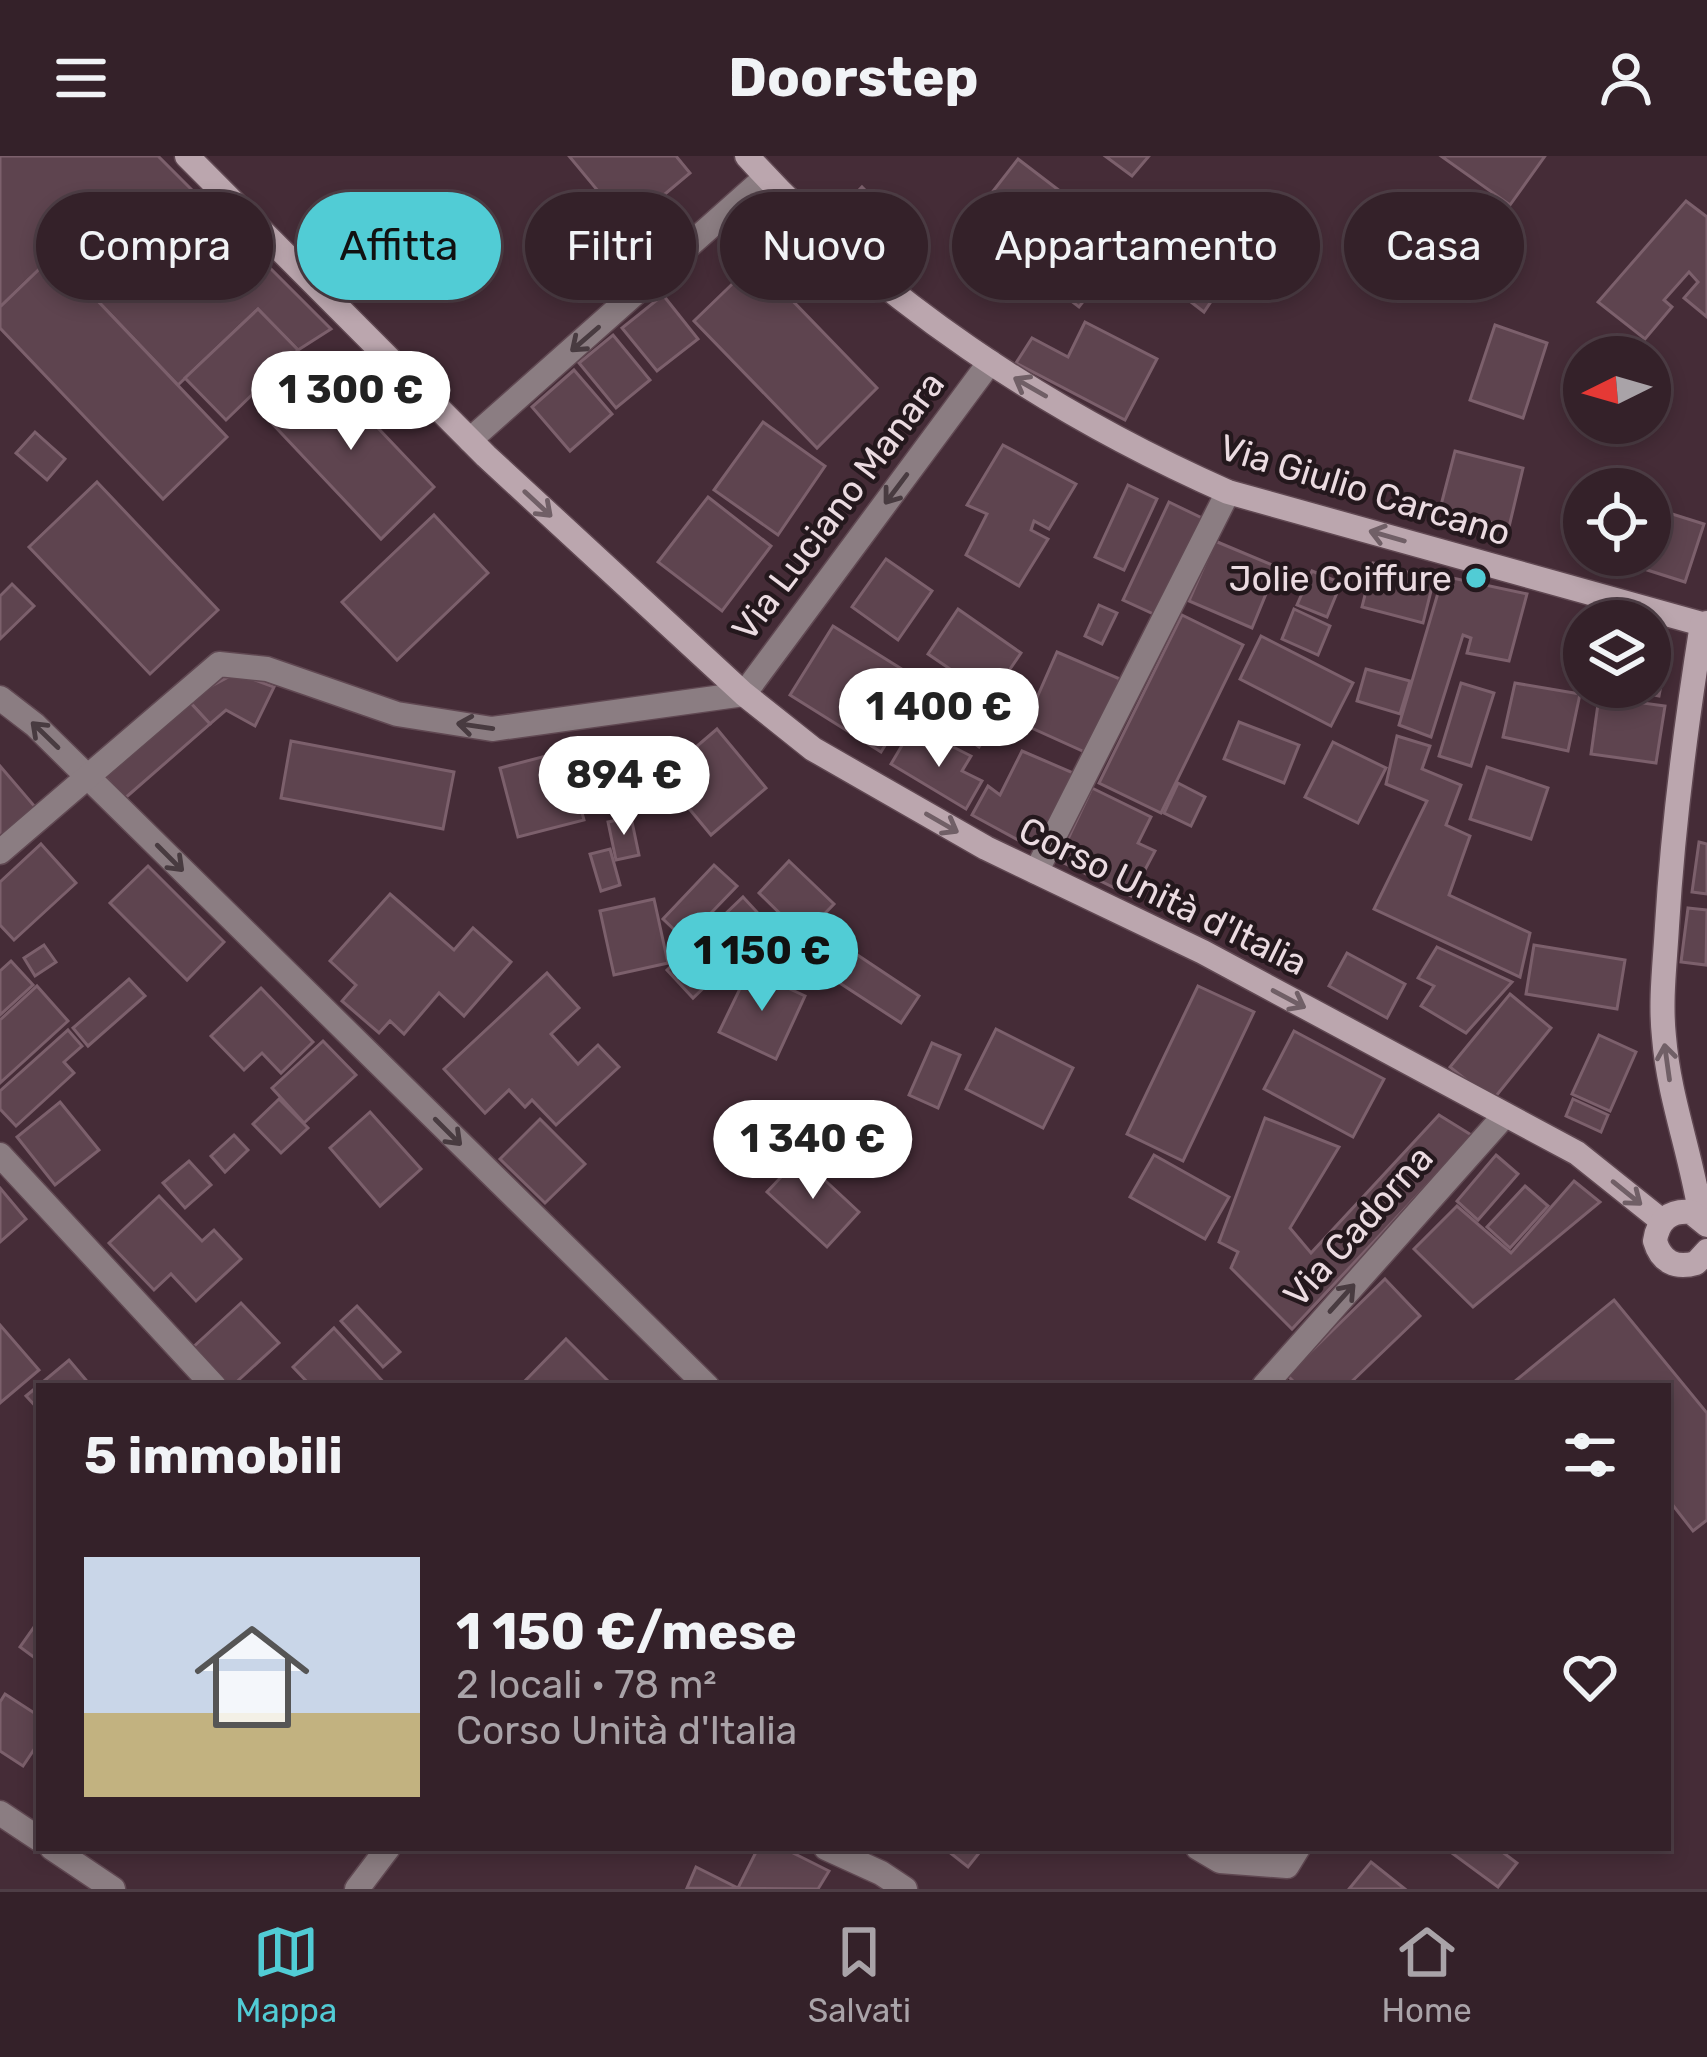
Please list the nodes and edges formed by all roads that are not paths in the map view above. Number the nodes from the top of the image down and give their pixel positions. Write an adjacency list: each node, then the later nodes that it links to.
1 (187, 156): 5 (main road, Corso Unità d'Italia)
2 (747, 156): 3 (main road, Via Giulio Carcano)
3 (766, 177): 4 (main road, Via Giulio Carcano); 5 (street, one-way to 5)
4 (991, 362): 6 (main road, Via Giulio Carcano, one-way to 4); 8 (street, Via Luciano Manara, one-way to 8)
5 (470, 440): 8 (main road, Corso Unità d'Italia, one-way to 8)
6 (1228, 492): 7 (main road, Via Giulio Carcano, one-way to 6); 12 (street)
7 (1705, 623): 16 (main road, one-way to 7)
8 (744, 694): 10 (street, one-way to 10); 12 (main road, Corso Unità d'Italia, one-way to 12)
9 (0, 698): 10 (street, one-way to 9)
10 (86, 776): 11 (street); 21 (street, one-way to 21)
11 (0, 852)
12 (1036, 872): 13 (main road, Corso Unità d'Italia, one-way to 13)
13 (1505, 1114): 15 (main road, Corso Unità d'Italia, one-way to 15); 22 (street, Via Cadorna, one-way to 13)
14 (0, 1155): 20 (street)
15 (1662, 1221): 16 (main road); 18 (main road)
16 (1704, 1221)
17 (1707, 1252): 18 (main road)
18 (1685, 1266): 19 (main road)
19 (1707, 1283)
20 (211, 1383)
21 (704, 1383)
22 (1267, 1383)
23 (0, 1814): 24 (street)
24 (36, 1838)
25 (56, 1851): 30 (street)
26 (386, 1851): 31 (street)
27 (833, 1851): 32 (street)
28 (1203, 1851): 29 (street)
29 (1296, 1851)
30 (113, 1889)
31 (357, 1889)
32 (905, 1889)

